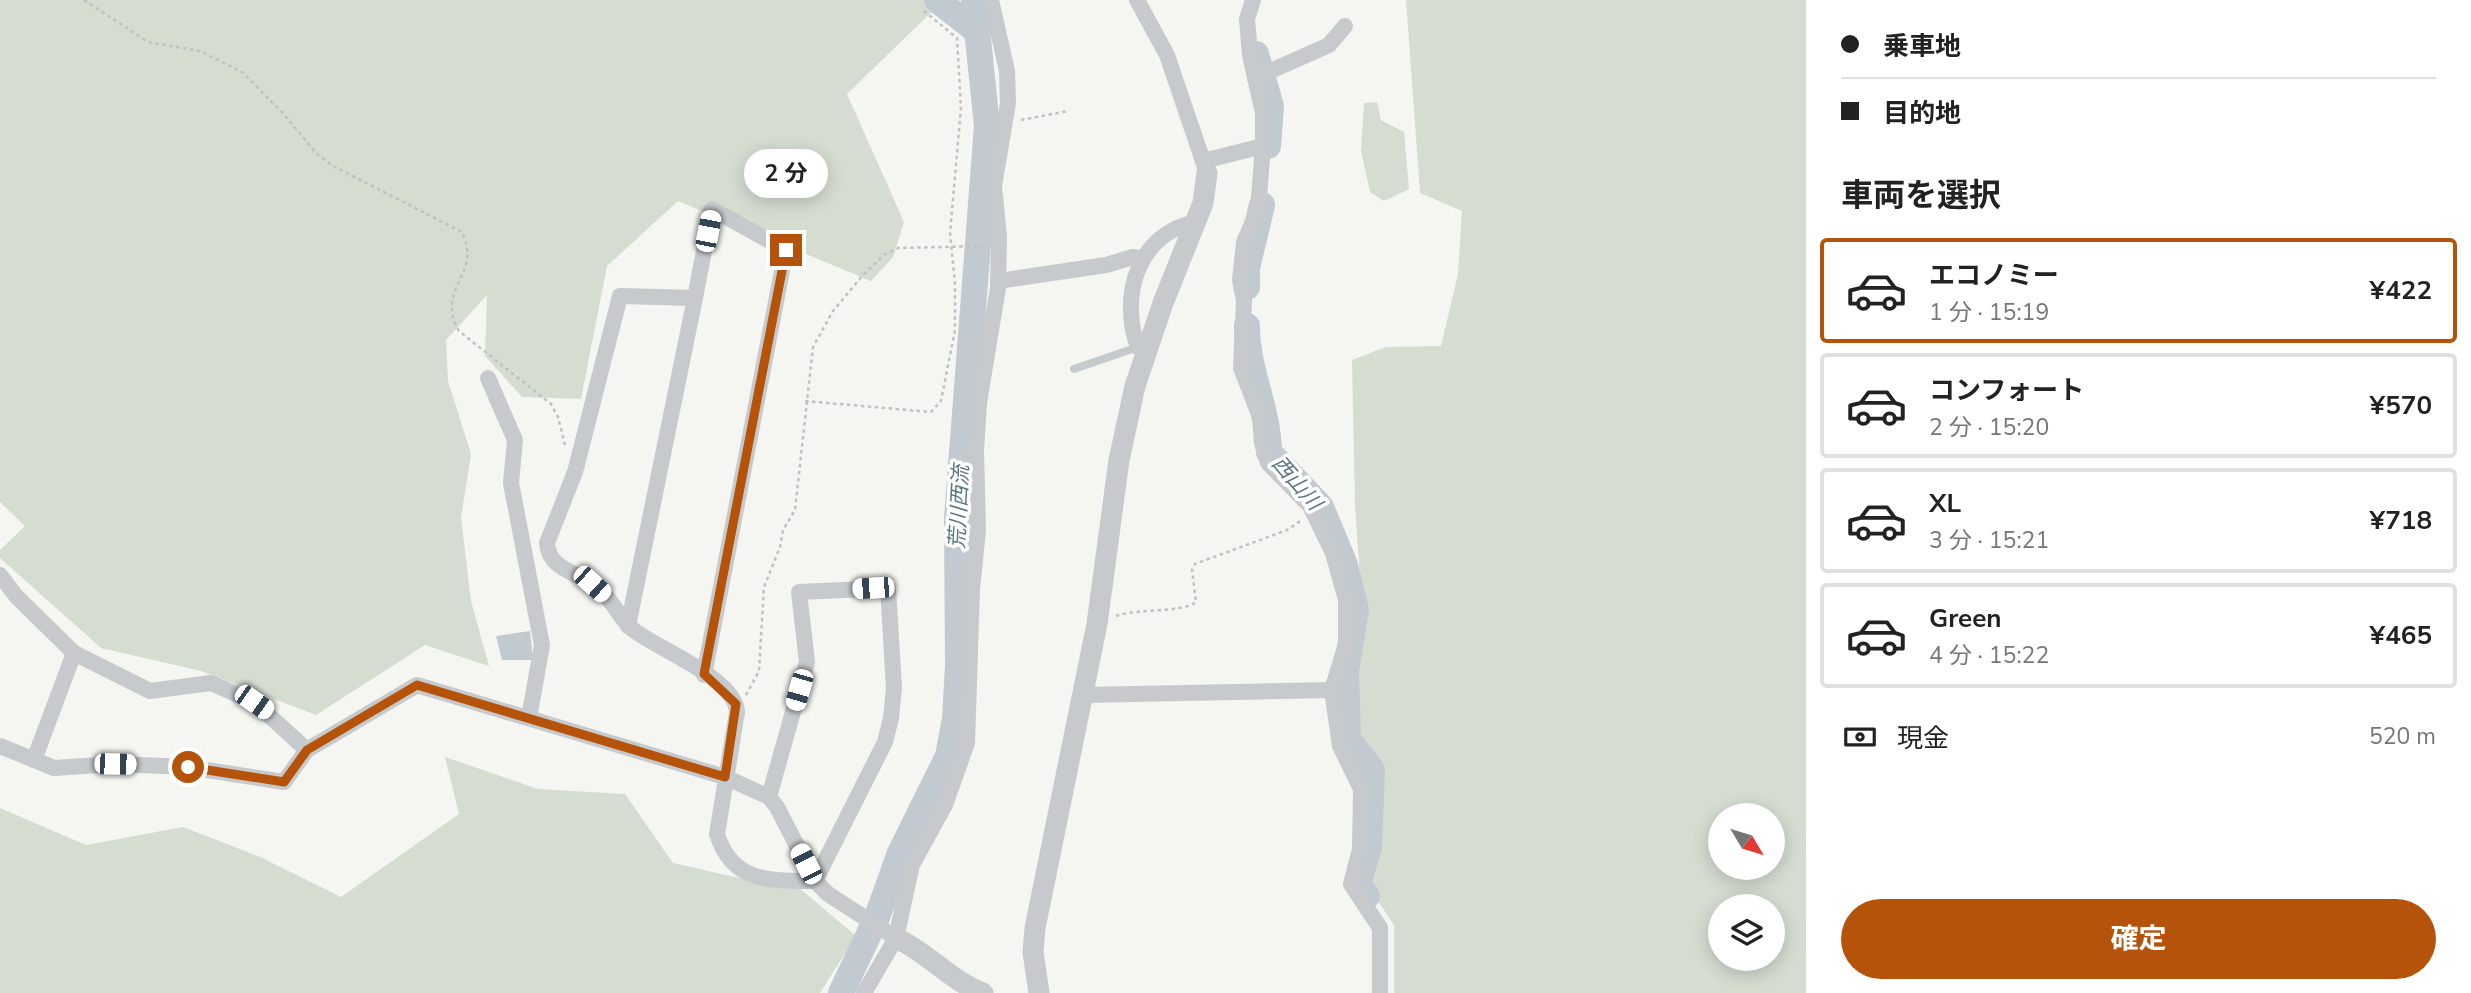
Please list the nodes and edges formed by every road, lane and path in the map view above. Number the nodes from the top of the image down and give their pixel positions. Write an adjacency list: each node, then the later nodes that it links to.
1 (84, 0): 22 (path)
2 (991, 0): 9 (street)
3 (1137, 0): 11 (street)
4 (1253, 0): 7 (street)
5 (924, 11): 14 (path)
6 (1345, 26): 7 (street)
7 (1255, 78): 10 (street)
8 (1068, 111): 9 (path)
9 (1007, 121): 16 (street)
10 (1263, 146): 11 (street); 23 (street)
11 (1205, 167): 12 (street)
12 (1196, 222): 15 (street); 18 (street)
13 (992, 246): 14 (path)
14 (952, 247): 21 (path); 21 (path)
15 (1142, 258): 16 (street); 18 (street)
16 (998, 281): 39 (street)
17 (695, 298): 26 (street); 26 (street); 28 (street)
18 (1142, 348): 19 (lane); 25 (street)
19 (1074, 369)
20 (488, 378): 32 (street)
21 (805, 401): 31 (path)
22 (566, 448)
23 (1313, 512): 25 (path); 29 (street)
24 (0, 576): 27 (street)
25 (1098, 622): 30 (street)
26 (628, 626): 28 (street)
27 (74, 653): 34 (street); 35 (street)
28 (704, 674): 31 (street)
29 (1332, 691): 30 (street); 43 (street)
30 (1084, 695): 42 (street)
31 (736, 704): 36 (street)
32 (528, 718): 34 (street); 36 (street)
33 (0, 746): 35 (street)
34 (307, 750): 35 (street)
35 (34, 760)
36 (725, 777): 37 (street); 38 (street)
37 (769, 797): 38 (street); 38 (street)
38 (815, 881): 39 (street)
39 (894, 937): 40 (street); 41 (street)
40 (864, 993)
41 (983, 993)
42 (1039, 993)
43 (1380, 993)

